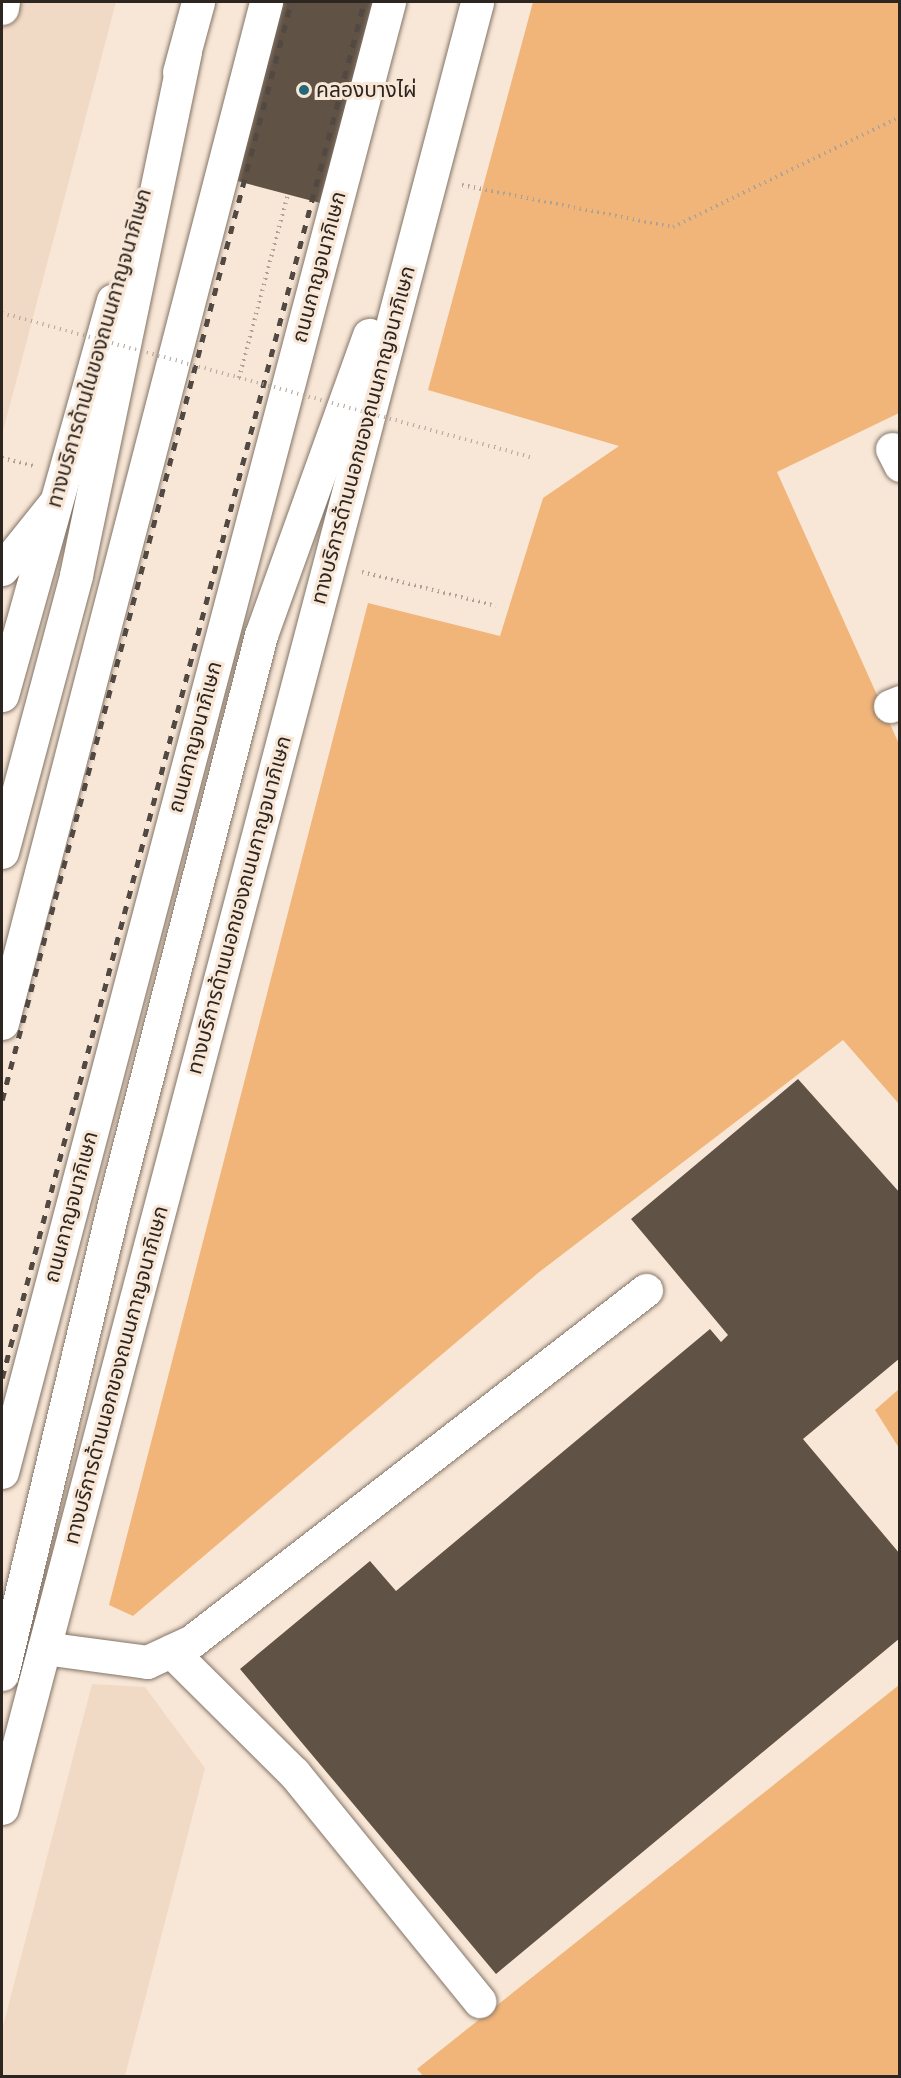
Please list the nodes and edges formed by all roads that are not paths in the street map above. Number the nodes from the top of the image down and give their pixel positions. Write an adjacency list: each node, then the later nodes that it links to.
1 (3, 2): 6 (main road)
2 (198, 2): 7 (main road, ทางบริการด้านในของถนนกาญจนาภิเษก)
3 (266, 2): 13 (main road)
4 (389, 2): 15 (main road, ถนนกาญจนาภิเษก)
5 (477, 2): 8 (main road, ทางบริการด้านนอกของถนนกาญจนาภิเษก)
6 (2, 8)
7 (185, 52): 9 (main road, ทางบริการด้านในของถนนกาญจนาภิเษก); 12 (main road)
8 (442, 133): 16 (main road, ทางบริการด้านนอกของถนนกาญจนาภิเษก); 18 (main road)
9 (54, 504): 10 (main road); 11 (main road, ทางบริการด้านในของถนนกาญจนาภิเษก)
10 (2, 569)
11 (2, 695)
12 (2, 852)
13 (2, 1023)
14 (646, 1290): 17 (main road)
15 (2, 1472)
16 (44, 1648): 17 (main road); 19 (main road, ทางบริการด้านนอกของถนนกาญจนาภิเษก)
17 (171, 1651): 20 (main road)
18 (2, 1673)
19 (2, 1808)
20 (478, 2001)

